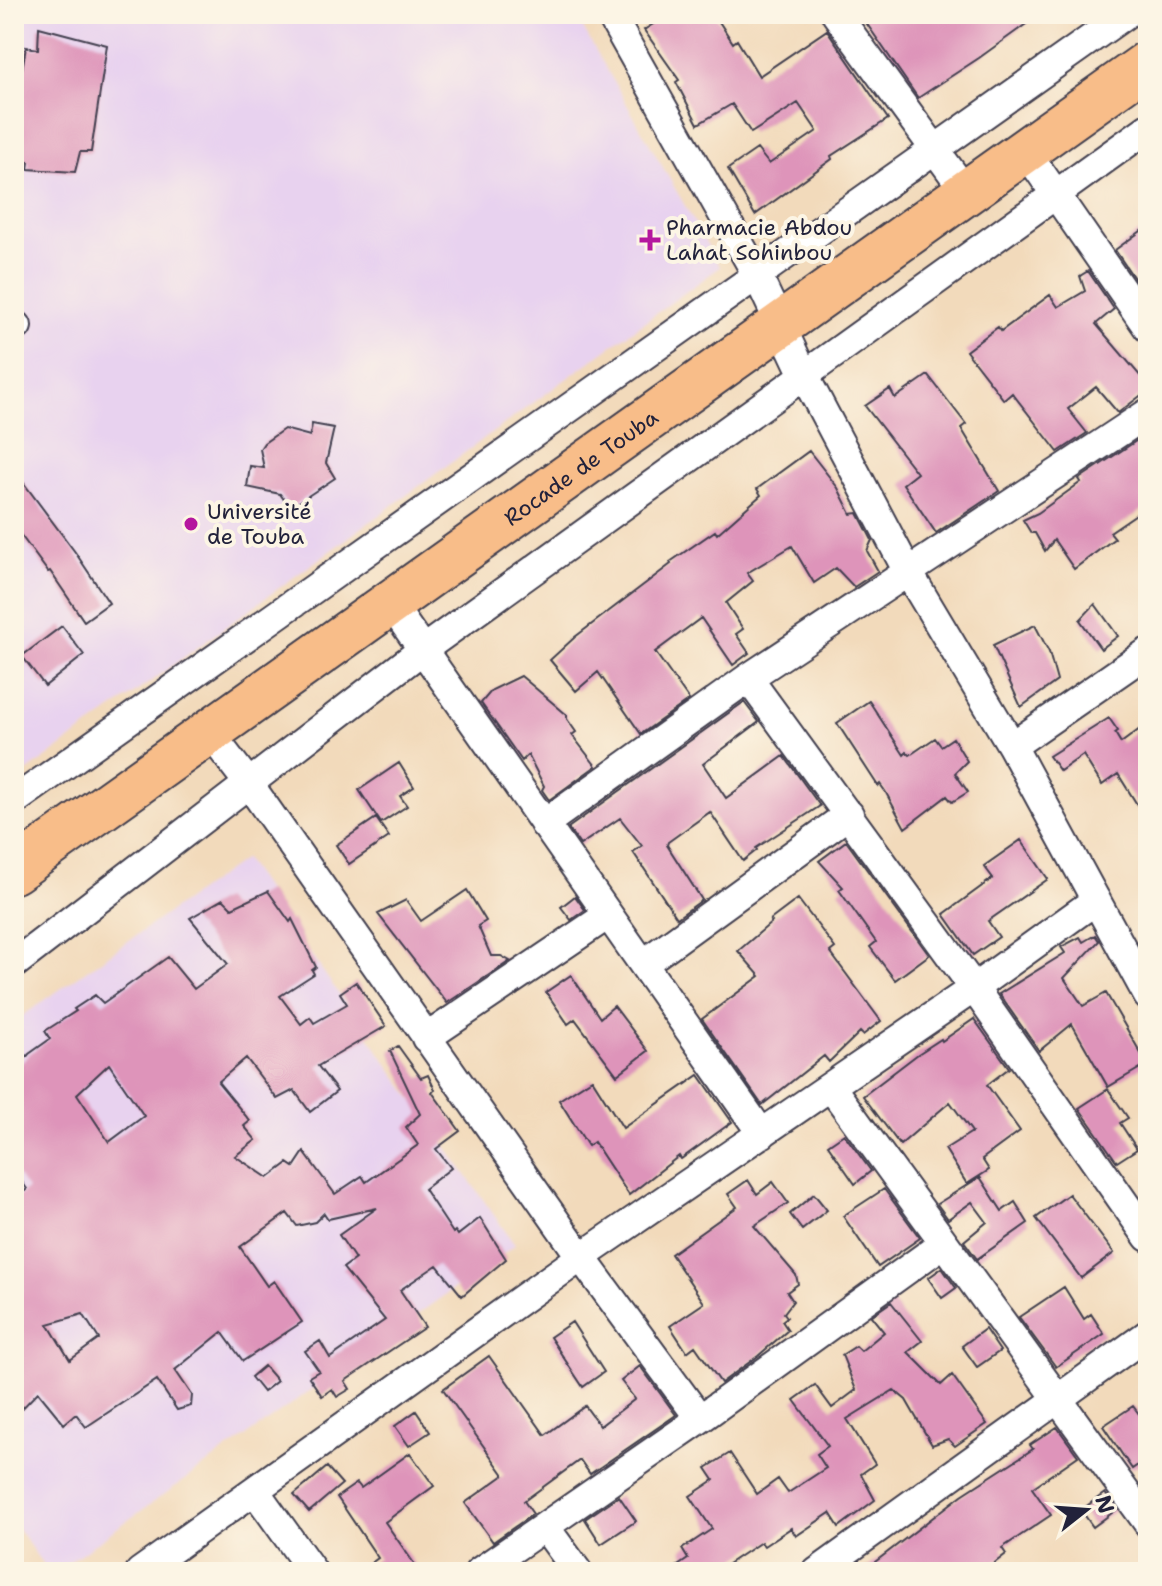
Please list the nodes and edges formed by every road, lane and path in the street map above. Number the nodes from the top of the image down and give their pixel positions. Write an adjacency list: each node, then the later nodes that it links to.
1 (610, 14): 10 (street)
2 (836, 14): 6 (street)
3 (1126, 14): 6 (street)
4 (1148, 63): 7 (main road, Rocade de Touba)
5 (1148, 128): 9 (street)
6 (934, 150): 8 (street); 10 (street)
7 (1025, 150): 8 (main road, Rocade de Touba); 9 (street)
8 (966, 192): 11 (main road, Rocade de Touba)
9 (1056, 195): 12 (street); 13 (street)
10 (757, 275): 11 (street); 23 (street)
11 (780, 324): 13 (street); 16 (main road, Rocade de Touba)
12 (1148, 328)
13 (804, 375): 15 (street); 17 (street)
14 (1148, 413): 15 (street)
15 (908, 572): 19 (street); 21 (street)
16 (390, 603): 17 (street); 20 (main road, Rocade de Touba)
17 (421, 651): 22 (street); 25 (street)
18 (1148, 652): 21 (street)
19 (748, 678): 24 (street); 25 (street)
20 (209, 732): 22 (street); 26 (main road, Rocade de Touba)
21 (1012, 746): 27 (street)
22 (249, 784): 29 (street); 33 (street)
23 (14, 801)
24 (849, 814): 30 (street); 31 (street)
25 (544, 824): 28 (street)
26 (14, 871)
27 (1096, 900): 31 (street); 32 (street)
28 (608, 915): 30 (street); 33 (street)
29 (14, 964)
30 (643, 964): 35 (street)
31 (974, 988): 34 (street); 36 (street)
32 (1148, 996)
33 (426, 1038): 38 (street)
34 (831, 1087): 35 (street); 37 (street)
35 (762, 1134): 38 (street)
36 (1148, 1237)
37 (944, 1243): 40 (street); 41 (street)
38 (581, 1257): 41 (street); 42 (street)
39 (1148, 1334): 40 (street)
40 (1057, 1400): 43 (street); 49 (street)
41 (700, 1419): 44 (street)
42 (255, 1491): 45 (street); 46 (street)
43 (1148, 1523)
44 (545, 1527): 47 (street); 48 (street)
45 (140, 1572)
46 (313, 1572)
47 (479, 1572)
48 (578, 1572)
49 (817, 1572)

